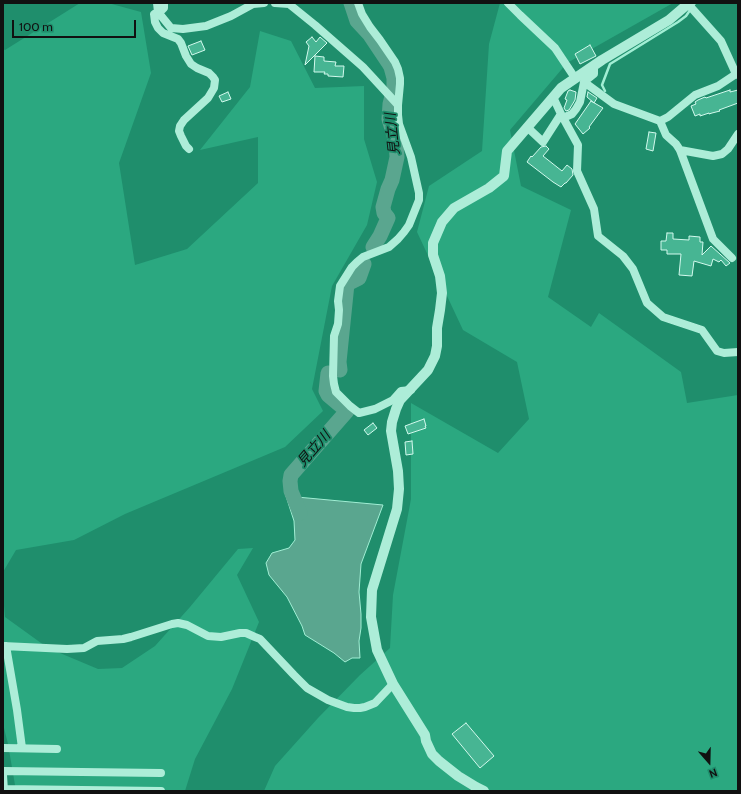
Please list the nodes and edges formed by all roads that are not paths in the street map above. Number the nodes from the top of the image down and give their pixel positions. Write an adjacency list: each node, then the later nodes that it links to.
1 (157, 3): 8 (street)
2 (164, 3): 8 (street)
3 (264, 3): 8 (street)
4 (275, 3): 12 (street)
5 (358, 3): 12 (street)
6 (508, 3): 10 (street)
7 (688, 4): 9 (street); 10 (street)
8 (158, 12): 17 (street)
9 (737, 75): 14 (street)
10 (580, 80): 11 (street); 13 (street); 14 (street)
11 (553, 97): 13 (street); 15 (street)
12 (393, 100): 21 (street)
13 (562, 116): 15 (street); 20 (street)
14 (660, 122): 18 (street)
15 (527, 127): 21 (street)
16 (738, 134): 18 (street)
17 (189, 148)
18 (680, 150): 19 (street)
19 (732, 258)
20 (738, 352)
21 (411, 390): 23 (street)
22 (5, 646): 23 (street); 25 (street)
23 (393, 684): 33 (street)
24 (3, 748): 25 (street)
25 (22, 748): 26 (street)
26 (57, 749)
27 (3, 771): 28 (street)
28 (161, 773)
29 (3, 775): 30 (street)
30 (4, 790): 31 (street)
31 (113, 791): 32 (street)
32 (161, 791)
33 (484, 791)

